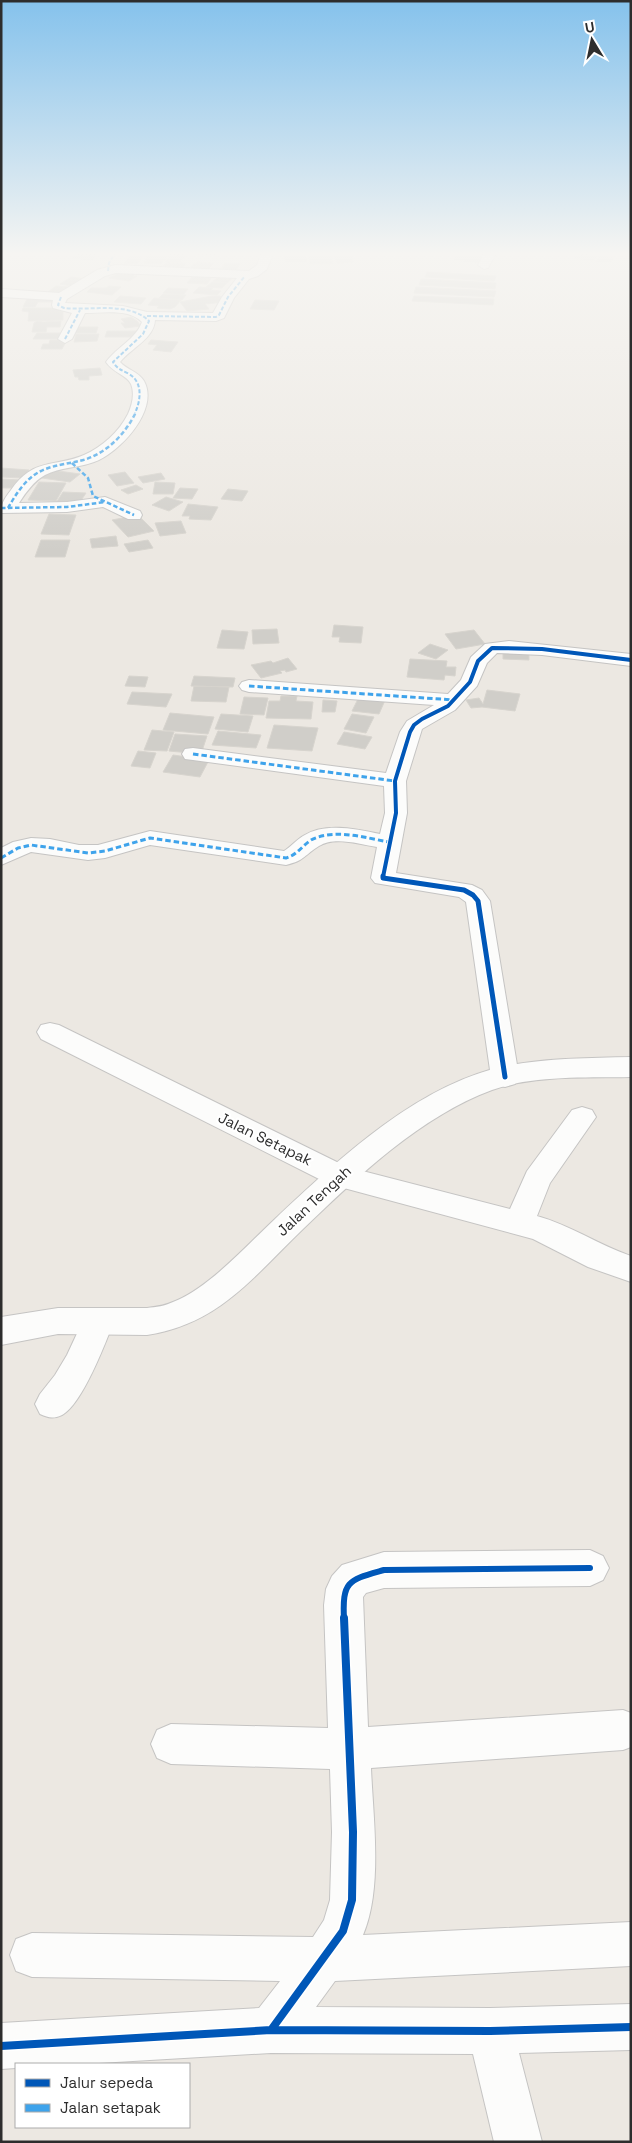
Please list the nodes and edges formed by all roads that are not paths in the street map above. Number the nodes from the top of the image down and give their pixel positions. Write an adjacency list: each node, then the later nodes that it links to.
1 (123, 351): 2 (street)
2 (5, 508): 3 (street)
3 (134, 515)
4 (631, 660): 6 (street)
5 (249, 686): 6 (street)
6 (454, 700): 8 (street)
7 (193, 754): 8 (street)
8 (395, 781): 9 (street)
9 (389, 842): 10 (street); 13 (street)
10 (1, 858)
11 (50, 1032): 15 (street, Jalan Setapak)
12 (631, 1067): 13 (street, Jalan Tengah)
13 (505, 1076): 15 (street, Jalan Tengah)
14 (582, 1117): 16 (street)
15 (339, 1176): 16 (street, Jalan Setapak); 18 (street, Jalan Tengah)
16 (519, 1224): 17 (street, Jalan Setapak)
17 (631, 1269)
18 (98, 1321): 19 (street, Jalan Tengah); 20 (street)
19 (1, 1331)
20 (52, 1404)
21 (590, 1568): 24 (street)
22 (624, 1730): 24 (street)
23 (171, 1744): 24 (street)
24 (350, 1749): 27 (street)
25 (631, 1944): 27 (street)
26 (32, 1955): 27 (street)
27 (324, 1959): 29 (street)
28 (631, 2027): 30 (street)
29 (271, 2030): 30 (street); 31 (street)
30 (490, 2031): 32 (street)
31 (1, 2046)
32 (518, 2142)

